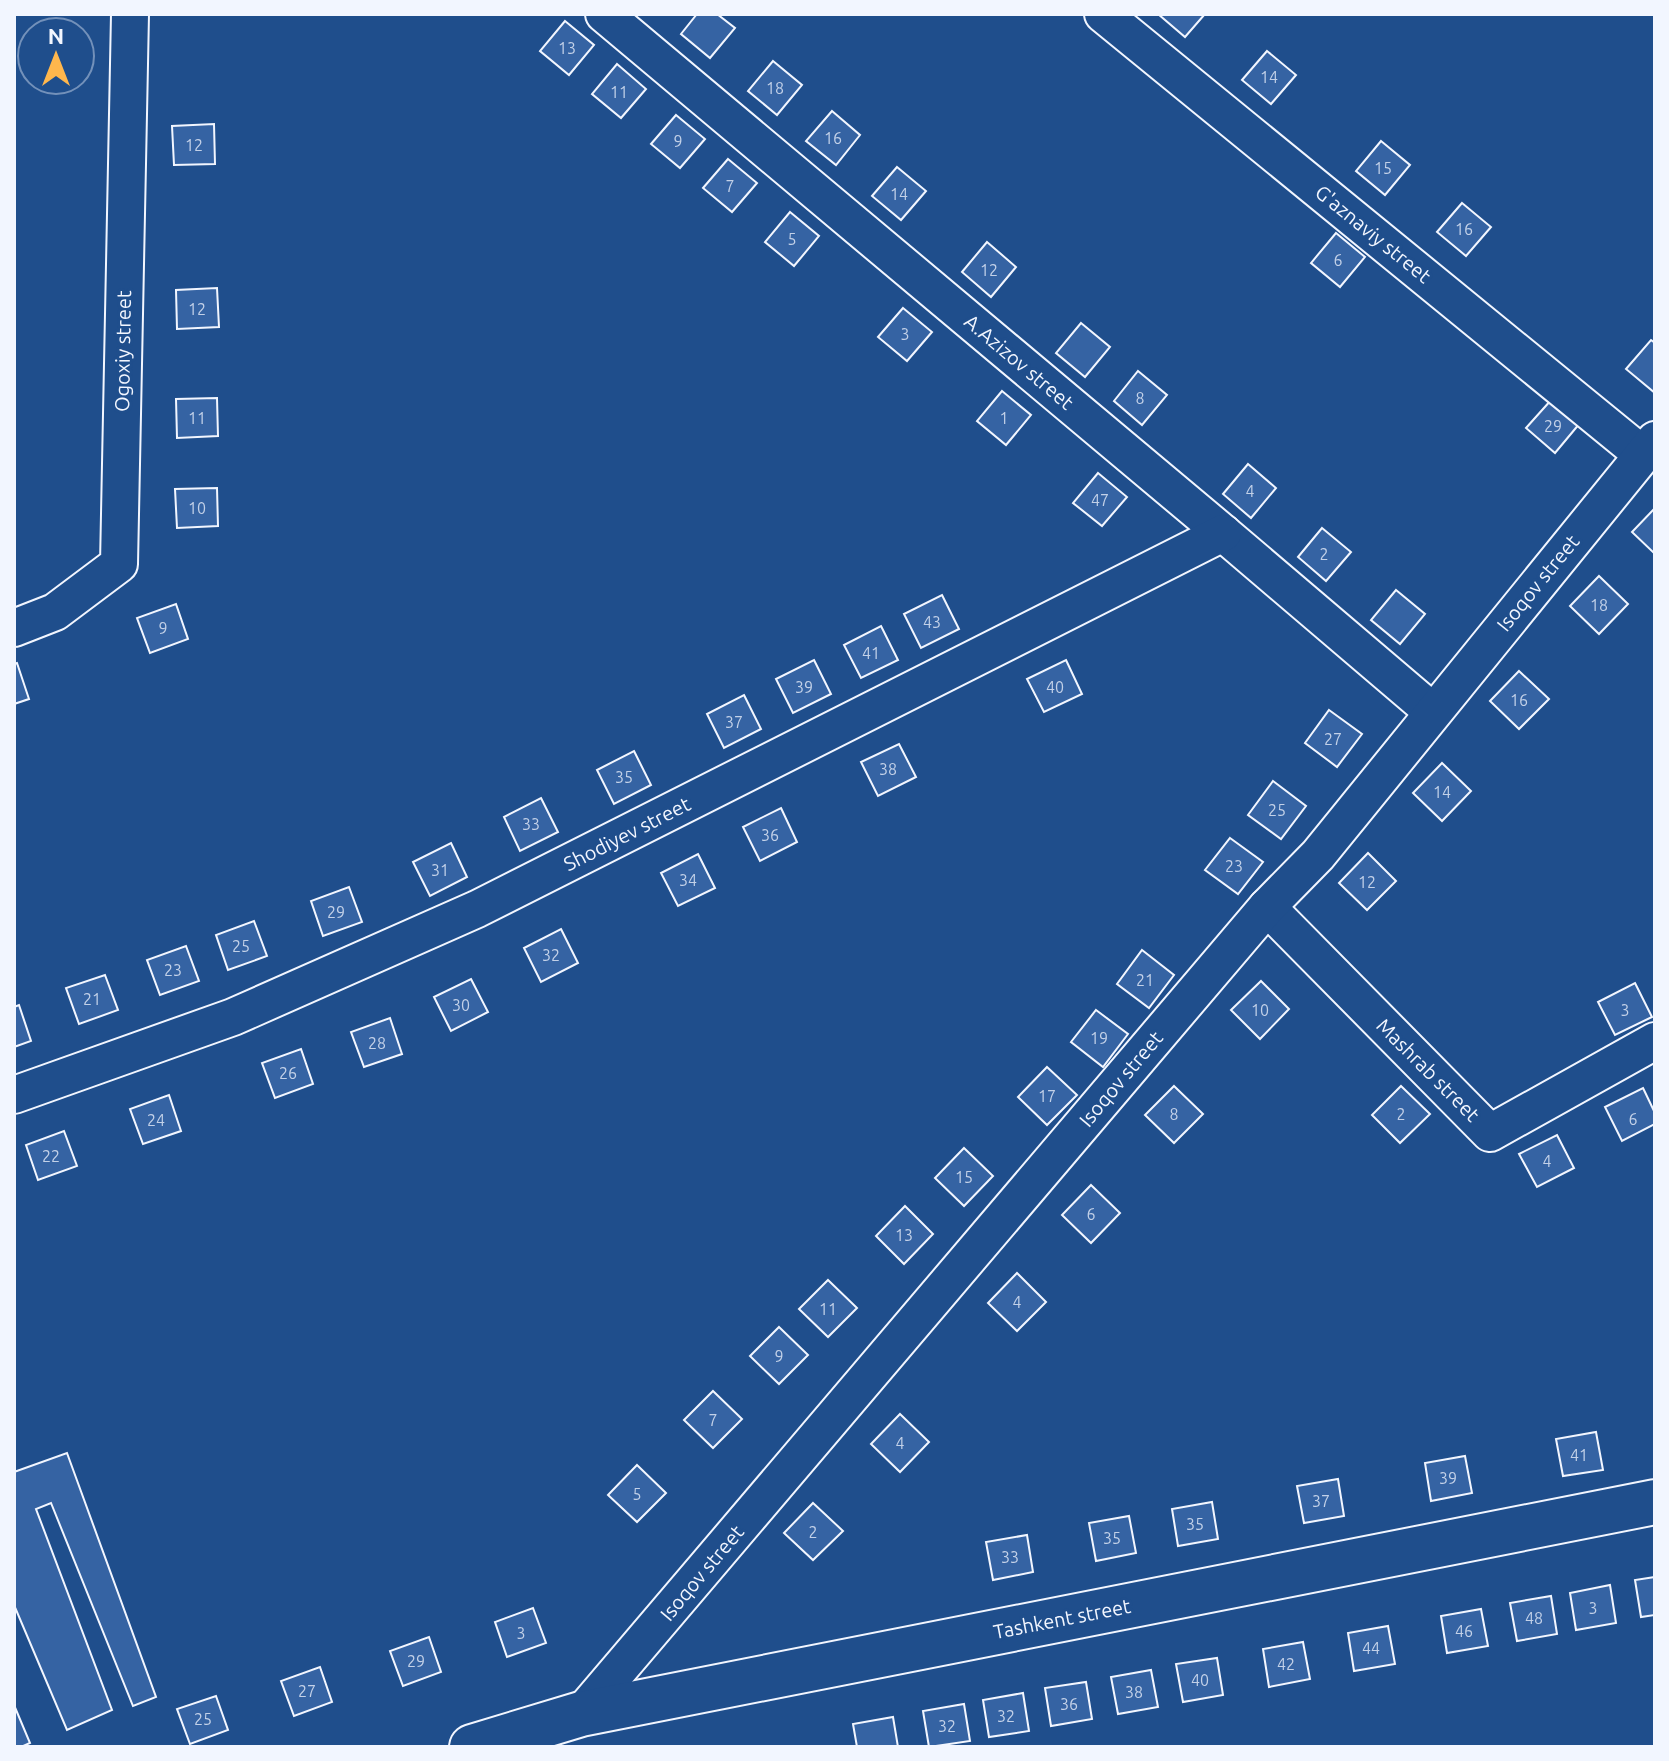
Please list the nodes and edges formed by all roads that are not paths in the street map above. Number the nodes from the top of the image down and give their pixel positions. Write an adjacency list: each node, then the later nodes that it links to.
1 (130, 14): 6 (street, Ogoxiy street)
2 (604, 14): 5 (street, A.Azizov street)
3 (1103, 14): 4 (street, G'aznaviy street)
4 (1649, 447): 7 (street, Isoqov street)
5 (1223, 533): 7 (street, A.Azizov street); 10 (street, Shodiyev street)
6 (14, 628)
7 (1433, 712): 8 (street, Isoqov street)
8 (1267, 907): 9 (street, Mashrab street); 12 (street, Isoqov street)
9 (1655, 1041)
10 (14, 1095)
11 (1655, 1502): 12 (main road, Tashkent street)
12 (581, 1714): 13 (main road, Tashkent street)
13 (472, 1747)

